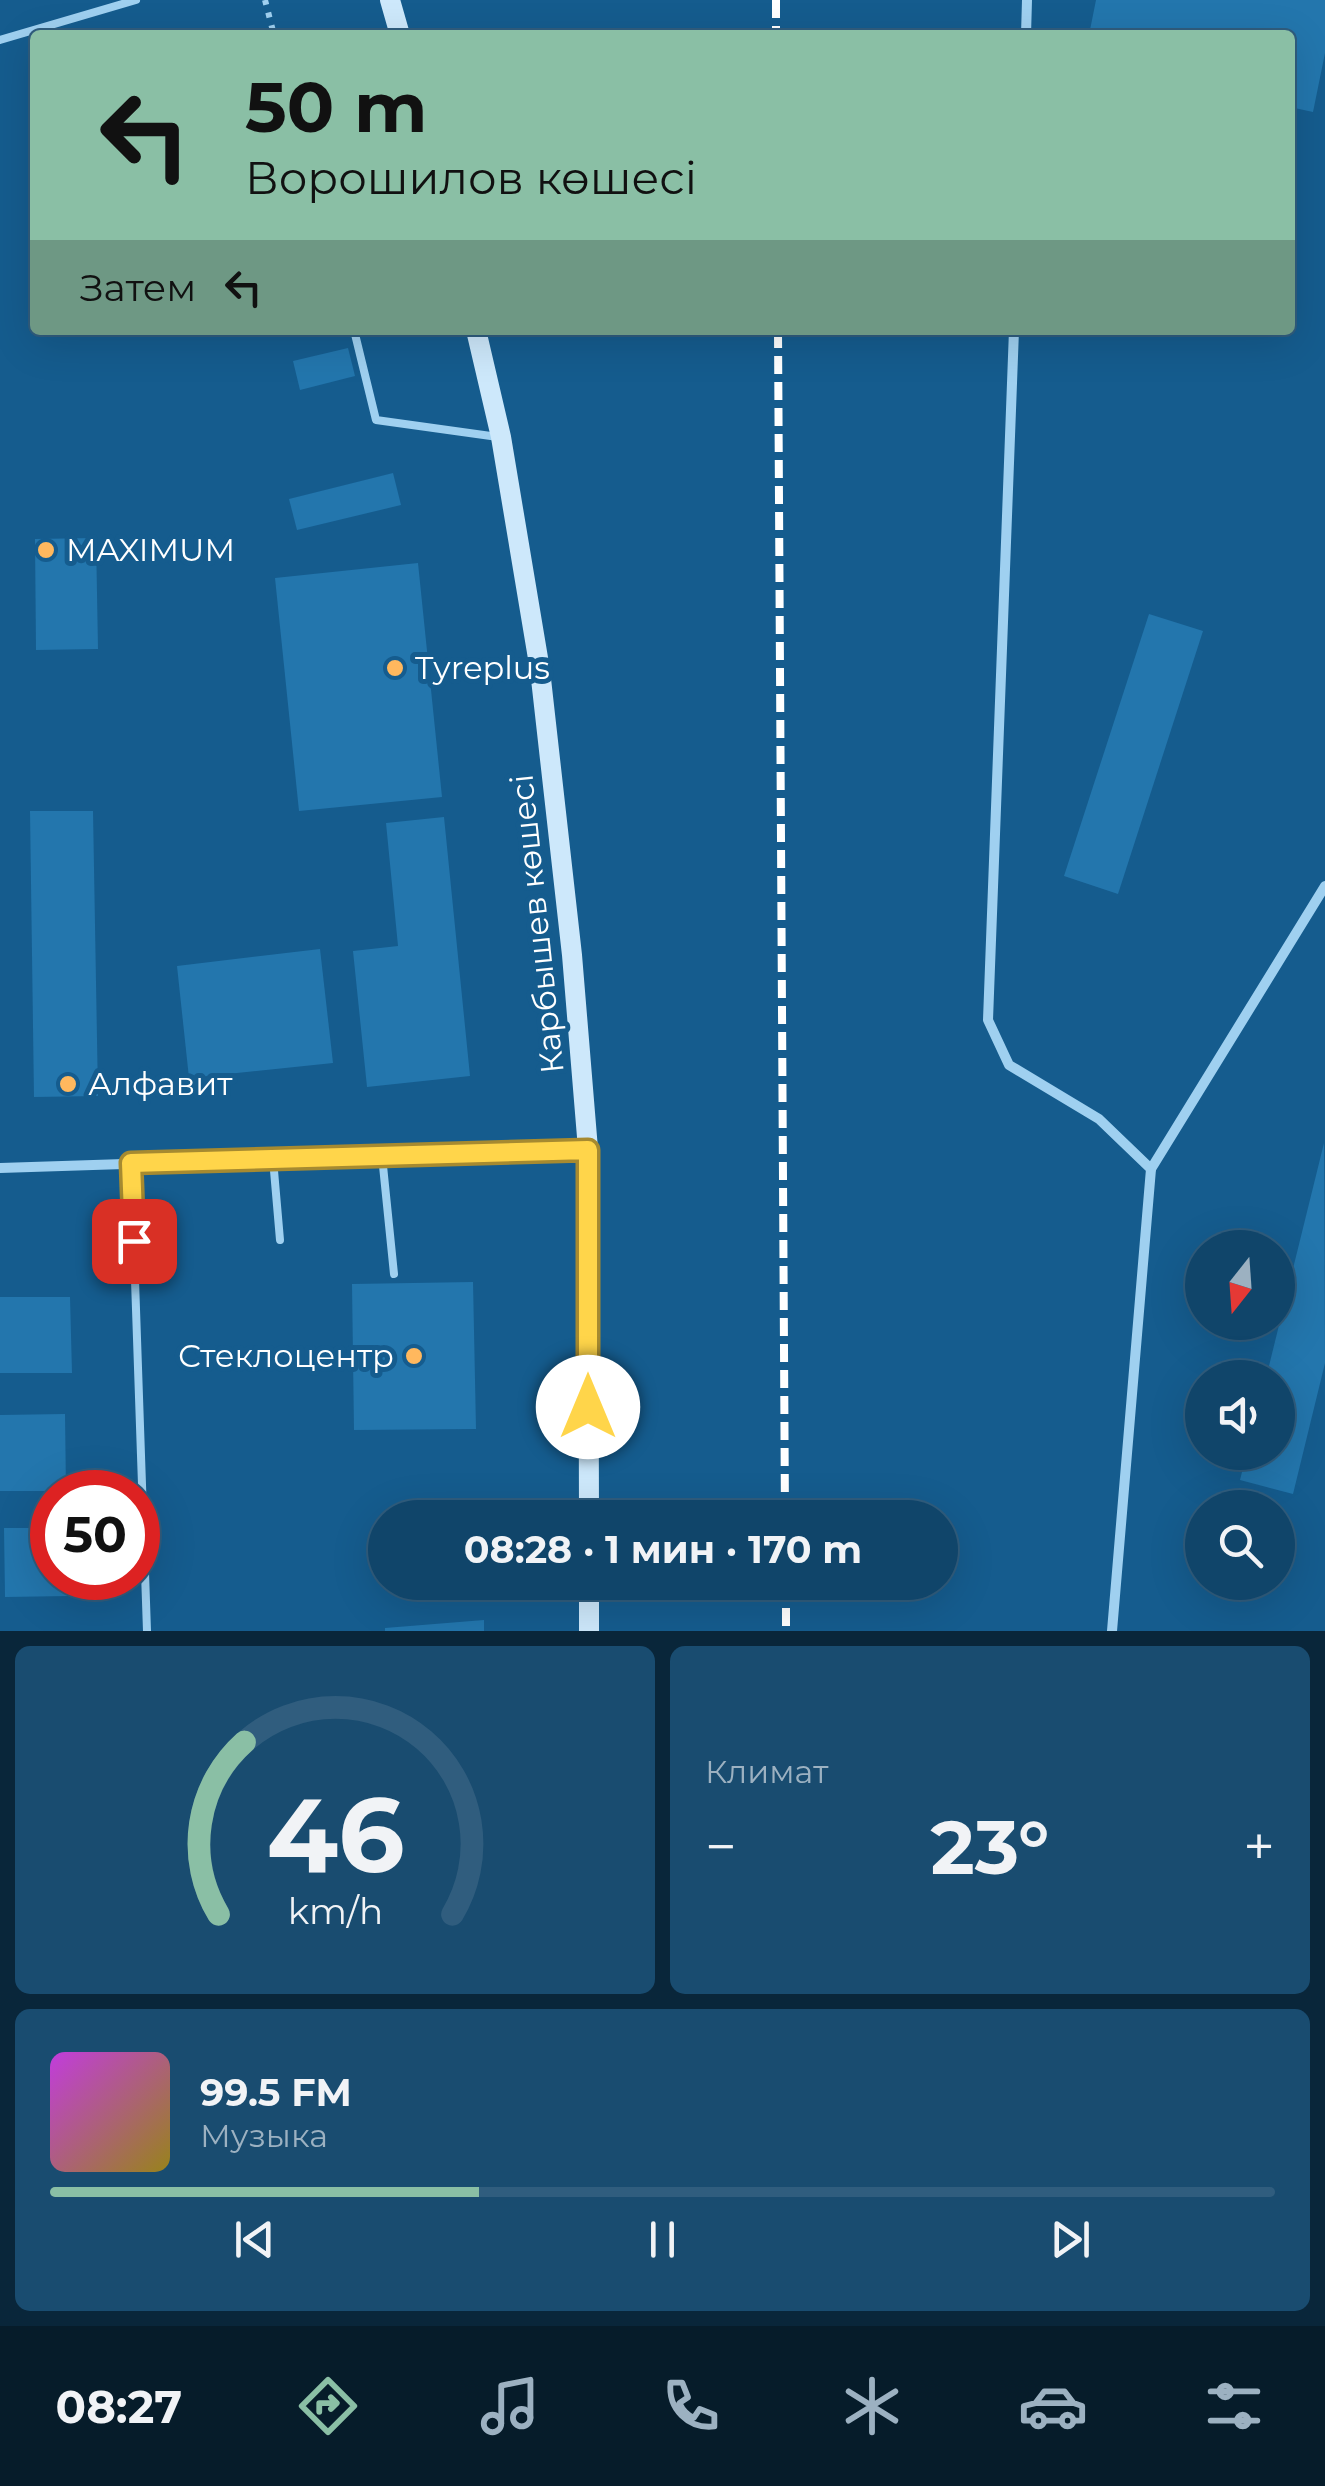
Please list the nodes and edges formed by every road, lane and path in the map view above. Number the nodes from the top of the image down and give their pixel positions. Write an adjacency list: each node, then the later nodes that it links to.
1 (136, 0): 5 (lane)
2 (265, 0): 6 (path)
3 (390, 0): 7 (main road)
4 (1027, 0): 8 (street)
5 (34, 30)
6 (273, 30)
7 (399, 30)
8 (1026, 30)
9 (30, 31): 10 (lane)
10 (0, 40)
11 (355, 335): 14 (lane)
12 (477, 335): 14 (main road, Карбышев көшесі)
13 (1014, 335): 21 (street)
14 (501, 438): 16 (main road, Карбышев көшесі)
15 (1325, 886): 21 (street)
16 (588, 1150): 17 (street); 24 (main road, Карбышев көшесі)
17 (382, 1156): 18 (street); 23 (lane)
18 (273, 1159): 19 (street); 22 (lane)
19 (131, 1163): 20 (street); 26 (lane)
20 (0, 1168)
21 (1151, 1169): 28 (street)
22 (280, 1240)
23 (394, 1274)
24 (589, 1500)
25 (589, 1600): 27 (main road)
26 (147, 1631)
27 (589, 1631)
28 (1112, 1631)

